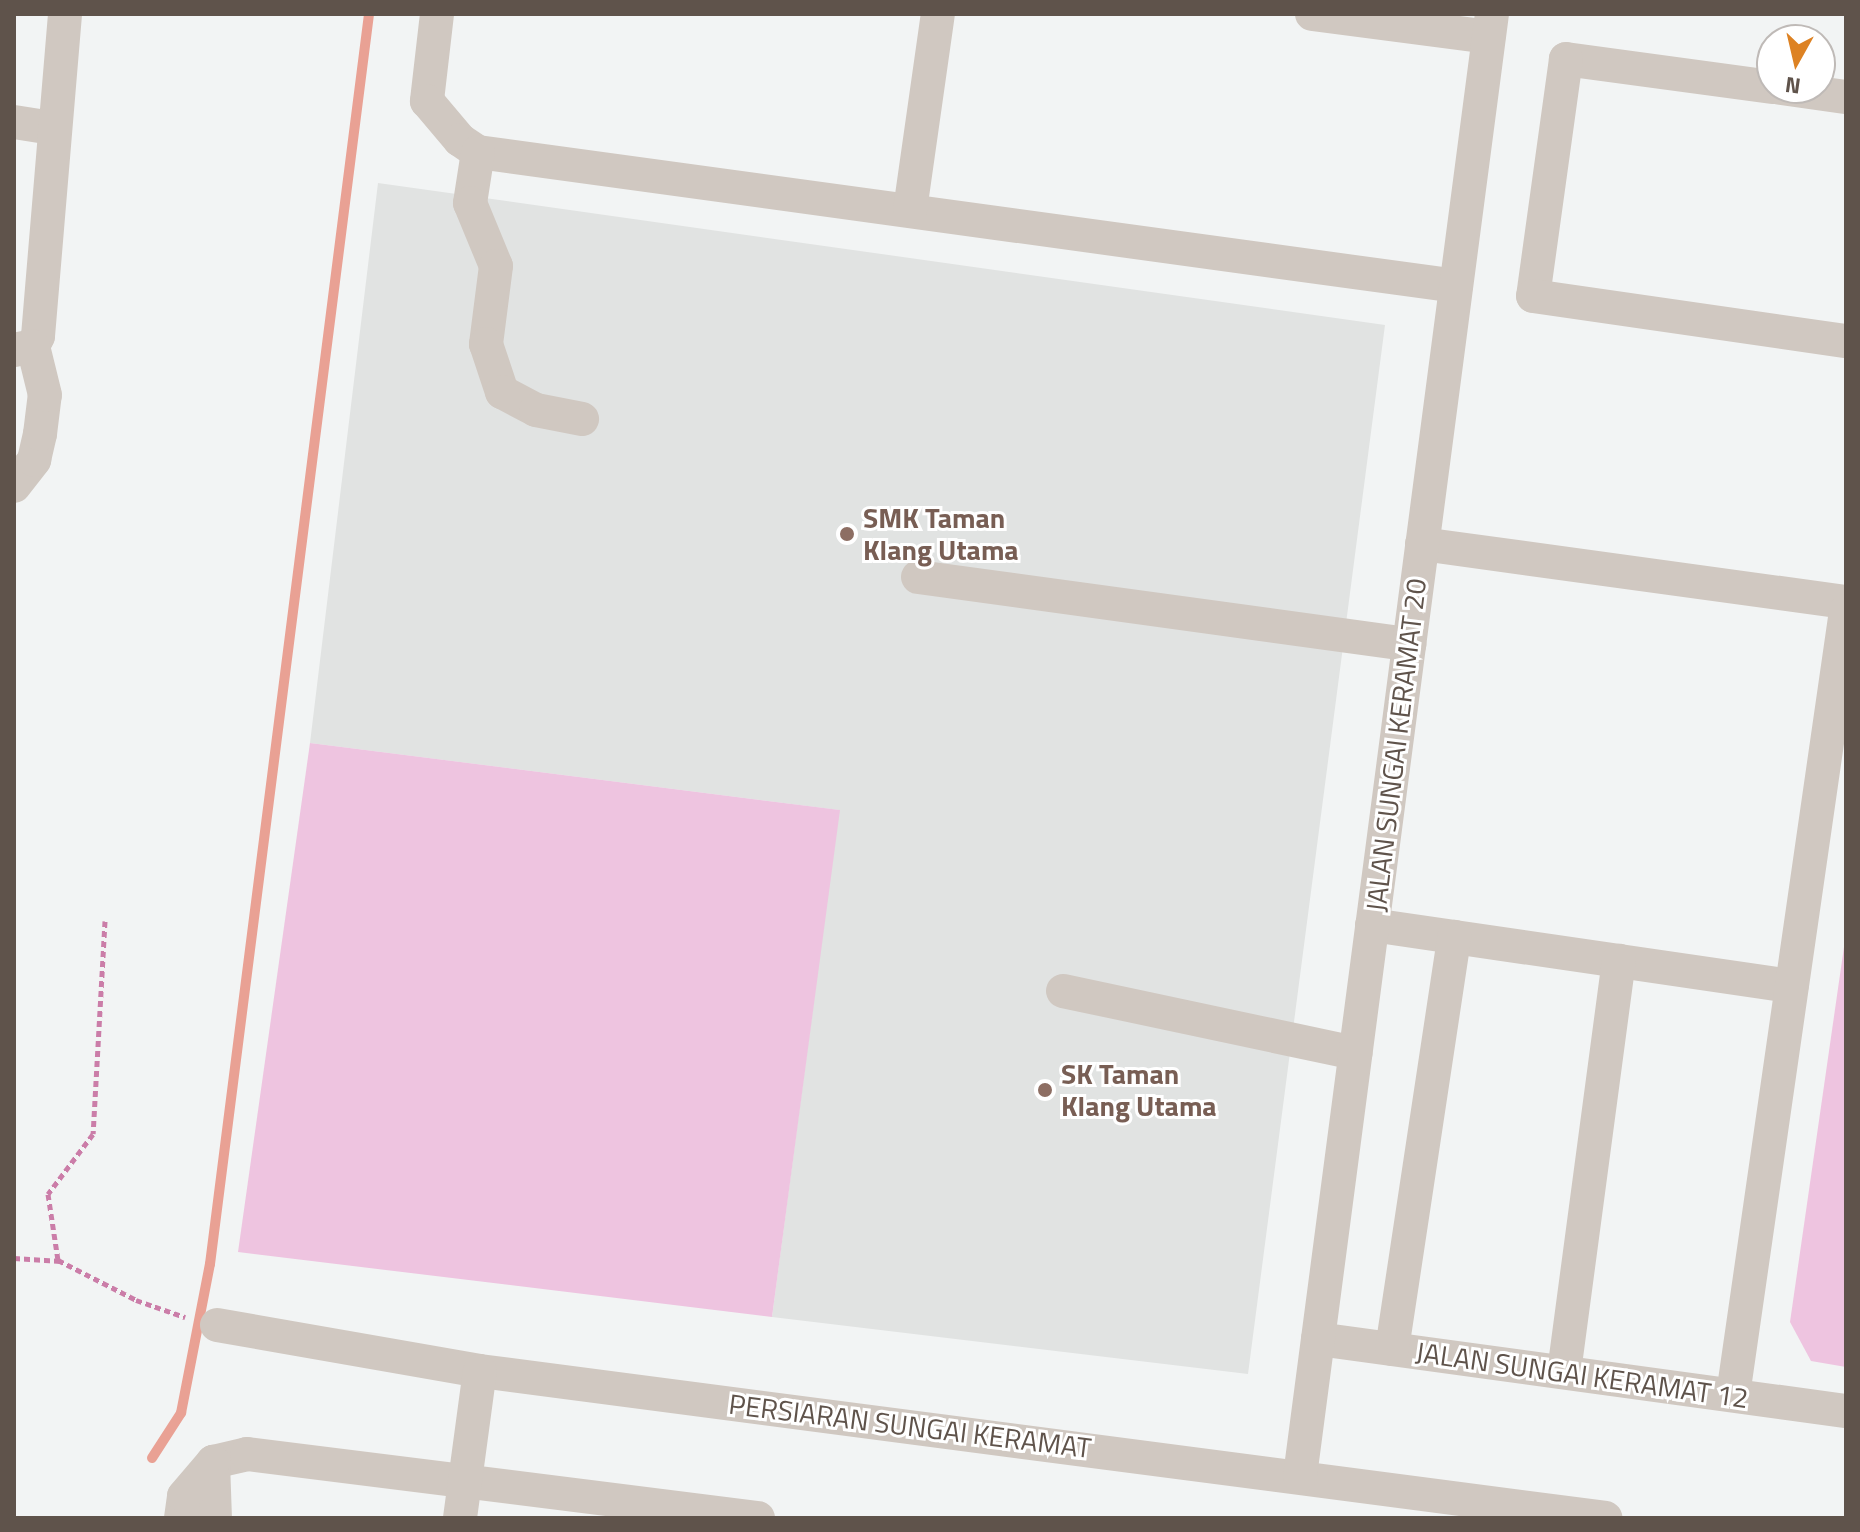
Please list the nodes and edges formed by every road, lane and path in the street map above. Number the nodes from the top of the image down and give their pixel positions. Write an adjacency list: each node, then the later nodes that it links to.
1 (65, 14): 8 (street)
2 (437, 14): 9 (street)
3 (938, 14): 10 (street)
4 (1312, 14): 5 (street)
5 (1490, 26): 11 (street, JALAN SUNGAI KERAMAT 20)
6 (1756, 85): 12 (street)
7 (14, 122): 8 (street)
8 (51, 128): 13 (street)
9 (478, 152): 10 (street); 14 (street)
10 (910, 210): 11 (street)
11 (1456, 286): 16 (street, JALAN SUNGAI KERAMAT 20)
12 (1846, 341)
13 (24, 348): 15 (street)
14 (582, 419)
15 (14, 486)
16 (1422, 544): 18 (street); 20 (street, JALAN SUNGAI KERAMAT 20)
17 (918, 577): 20 (street)
18 (1846, 602)
19 (1846, 611): 25 (street)
20 (1409, 644): 22 (street, JALAN SUNGAI KERAMAT 20)
21 (105, 921): 29 (path)
22 (1372, 925): 23 (street); 27 (street, JALAN SUNGAI KERAMAT 20)
23 (1454, 937): 24 (street); 32 (street)
24 (1619, 961): 25 (street); 34 (street)
25 (1792, 986): 35 (street)
26 (1063, 991): 27 (street)
27 (1355, 1053): 31 (street, JALAN SUNGAI KERAMAT 20)
28 (14, 1258): 29 (path)
29 (58, 1260): 30 (path)
30 (201, 1321): 33 (street, PERSIARAN SUNGAI KERAMAT)
31 (1318, 1339): 32 (street, JALAN SUNGAI KERAMAT 12); 38 (street, JALAN SUNGAI KERAMAT 20)
32 (1392, 1349): 34 (street, JALAN SUNGAI KERAMAT 12)
33 (480, 1371): 38 (street, PERSIARAN SUNGAI KERAMAT); 39 (street)
34 (1564, 1372): 35 (street, JALAN SUNGAI KERAMAT 12)
35 (1733, 1395): 36 (street, JALAN SUNGAI KERAMAT 12)
36 (1846, 1411)
37 (213, 1462): 39 (street); 40 (street); 41 (street)
38 (1300, 1476): 44 (street, PERSIARAN SUNGAI KERAMAT)
39 (465, 1478): 42 (street); 43 (street)
40 (181, 1518)
41 (215, 1518)
42 (460, 1518)
43 (758, 1518)
44 (1605, 1518)

